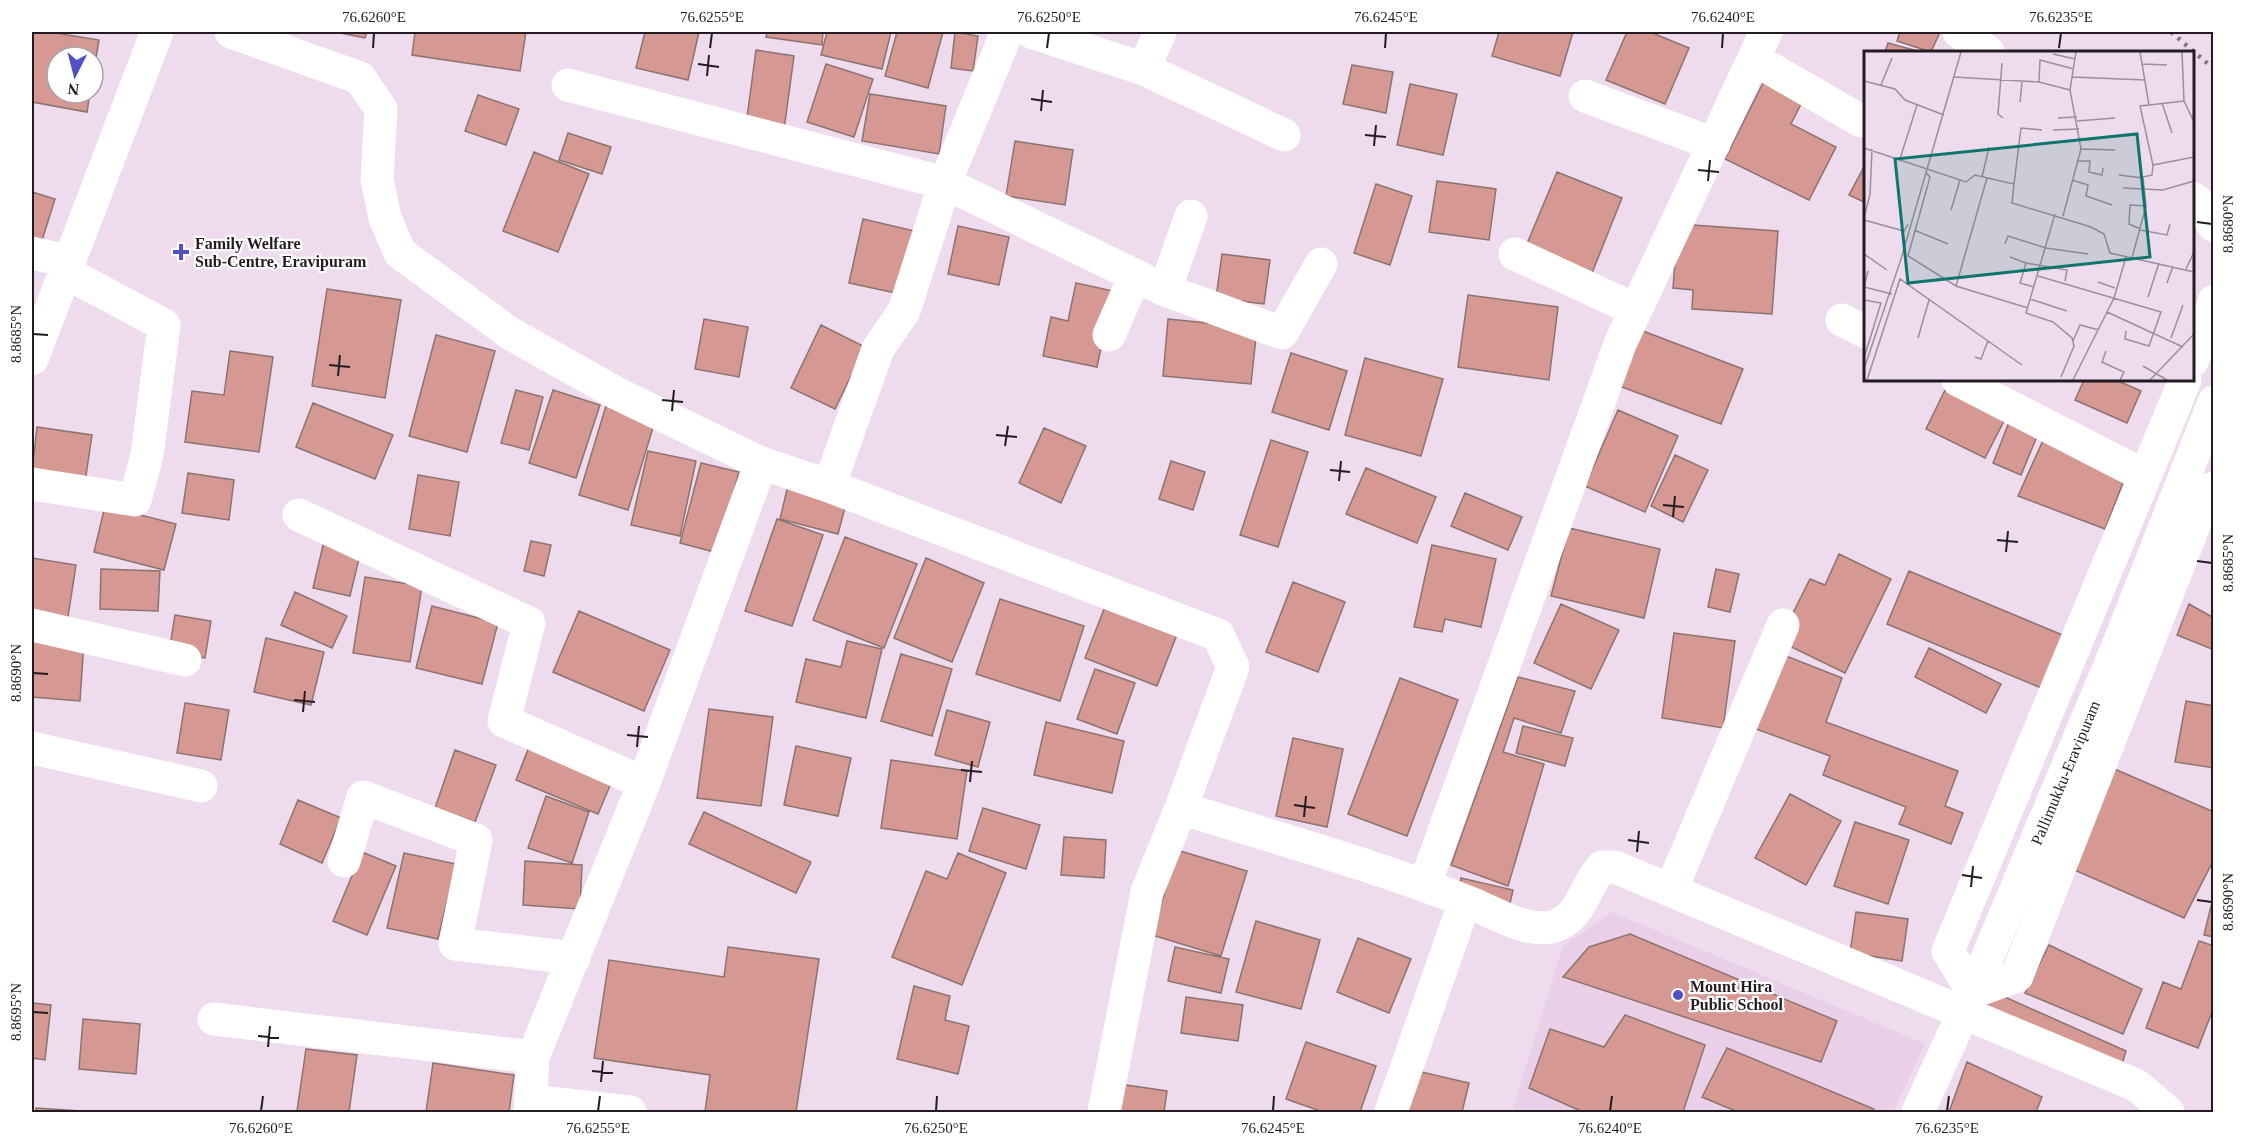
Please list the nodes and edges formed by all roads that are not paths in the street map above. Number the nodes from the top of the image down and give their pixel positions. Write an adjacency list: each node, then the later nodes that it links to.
1 (157, 32): 22 (street)
2 (231, 32): 33 (street)
3 (1007, 32): 15 (street)
4 (1030, 32): 9 (street)
5 (1160, 32): 9 (street)
6 (1959, 32): 8 (street)
7 (1760, 45): 12 (street); 14 (street)
8 (1987, 51)
9 (1143, 69): 13 (street)
10 (568, 85): 15 (street)
11 (1585, 96): 14 (street)
12 (1861, 121)
13 (1284, 135)
14 (1714, 144): 26 (street)
15 (945, 183): 23 (street); 36 (street)
16 (2194, 199): 18 (street)
17 (1191, 216): 24 (street)
18 (2214, 226)
19 (32, 253): 22 (street)
20 (1515, 254): 26 (street)
21 (1321, 264): 24 (street)
22 (66, 267): 29 (street); 35 (street)
23 (1135, 276): 24 (street); 27 (street)
24 (1165, 290)
25 (2214, 301): 28 (street)
26 (1636, 310): 47 (street)
27 (1109, 335)
28 (2194, 358)
29 (32, 359)
30 (1960, 381): 34 (street)
31 (2185, 381): 34 (street)
32 (2208, 415): 51 (street, Pallimukku-Eravipuram)
33 (761, 463): 36 (street); 43 (street)
34 (2145, 476): 51 (street)
35 (32, 484)
36 (829, 486): 45 (street)
37 (2214, 488): 51 (street)
38 (299, 515): 43 (street)
39 (32, 625): 41 (street)
40 (1783, 625): 48 (street)
41 (185, 660)
42 (32, 748): 44 (street)
43 (644, 783): 50 (street)
44 (201, 786)
45 (1181, 808): 47 (street); 56 (street)
46 (344, 861): 50 (street)
47 (1425, 884): 49 (street)
48 (1671, 890): 49 (street); 51 (street)
49 (1465, 901): 57 (street)
50 (574, 958): 53 (street)
51 (1973, 990): 58 (street, Pallimukku-Eravipuram); 59 (street)
52 (214, 1019): 53 (street)
53 (533, 1057): 54 (street)
54 (530, 1107): 55 (street)
55 (630, 1113)
56 (1104, 1113)
57 (1391, 1113)
58 (1918, 1113)
59 (2168, 1113)

